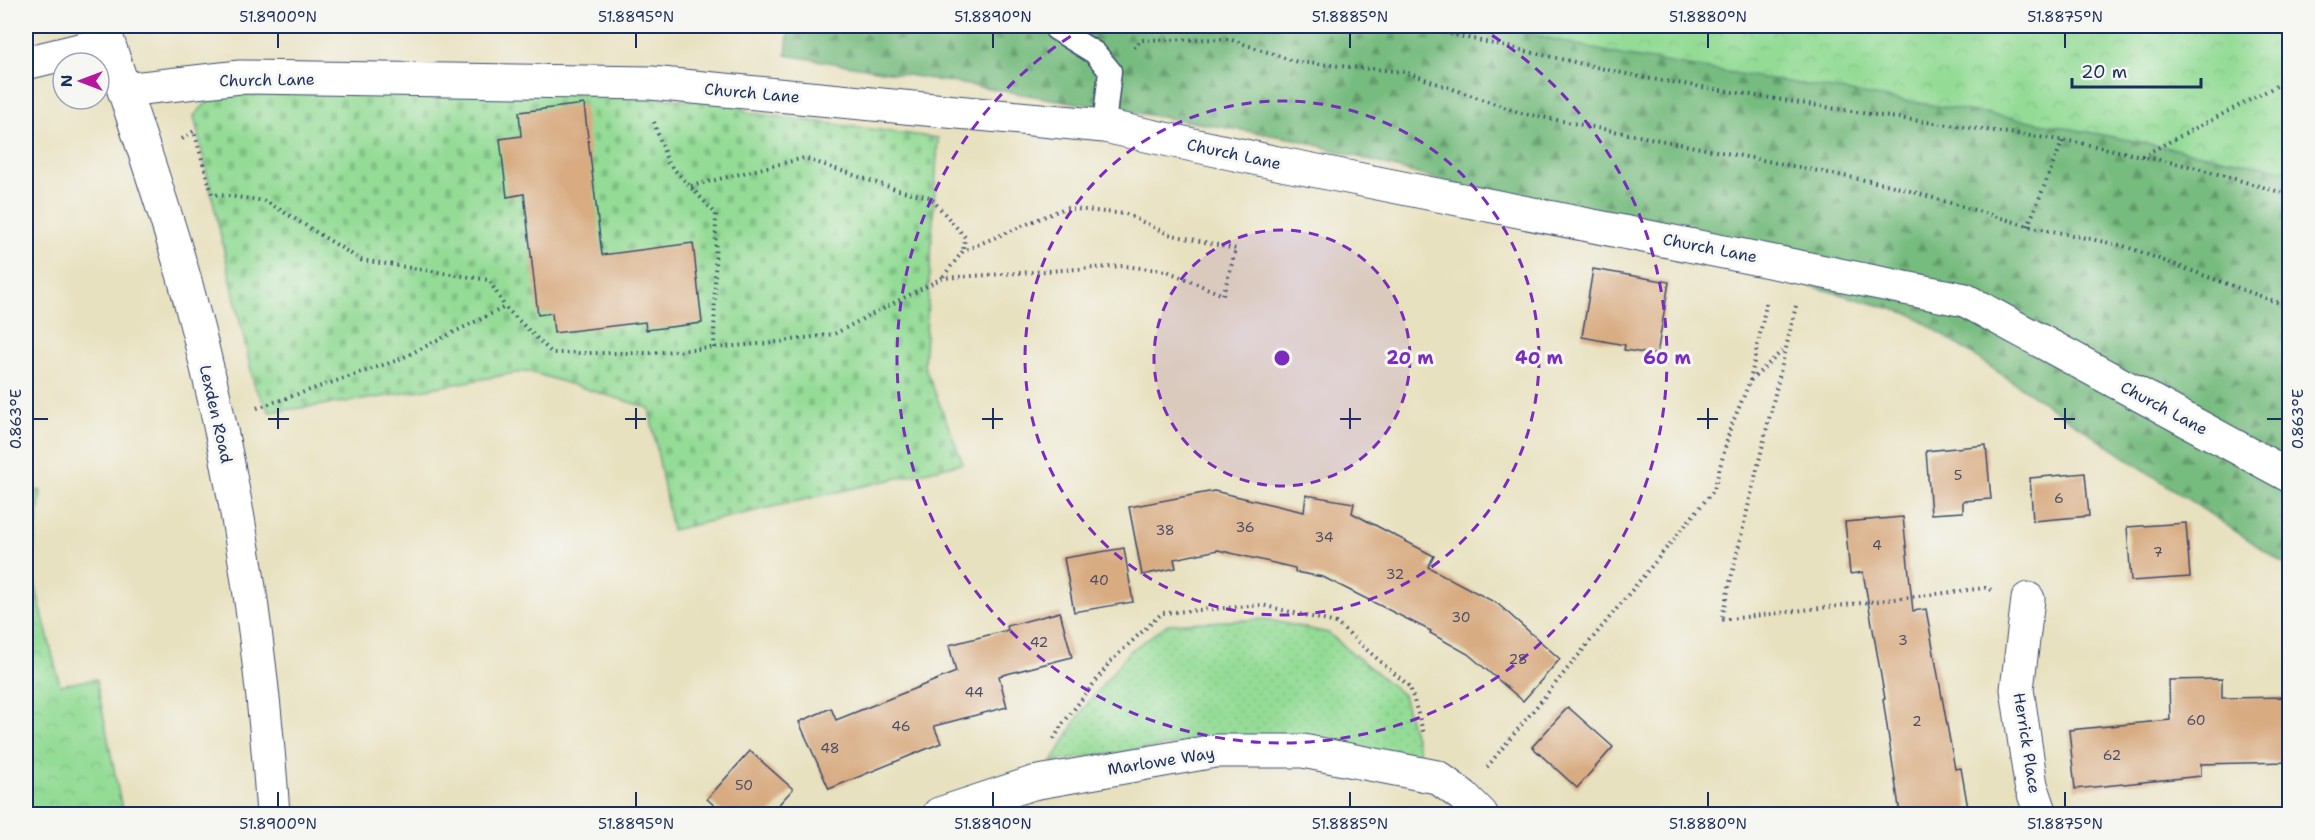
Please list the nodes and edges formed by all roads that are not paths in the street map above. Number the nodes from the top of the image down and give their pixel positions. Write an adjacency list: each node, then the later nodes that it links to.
1 (1056, 29): 5 (lane)
2 (106, 34): 3 (street); 4 (street, Lexden Road)
3 (26, 63)
4 (124, 90): 5 (street, Church Lane); 9 (street, Lexden Road)
5 (1104, 126): 6 (street, Church Lane)
6 (2289, 476)
7 (2028, 599): 11 (street, Herrick Place)
8 (1461, 796): 10 (street, Marlowe Way)
9 (273, 814)
10 (939, 814)
11 (2041, 814)

